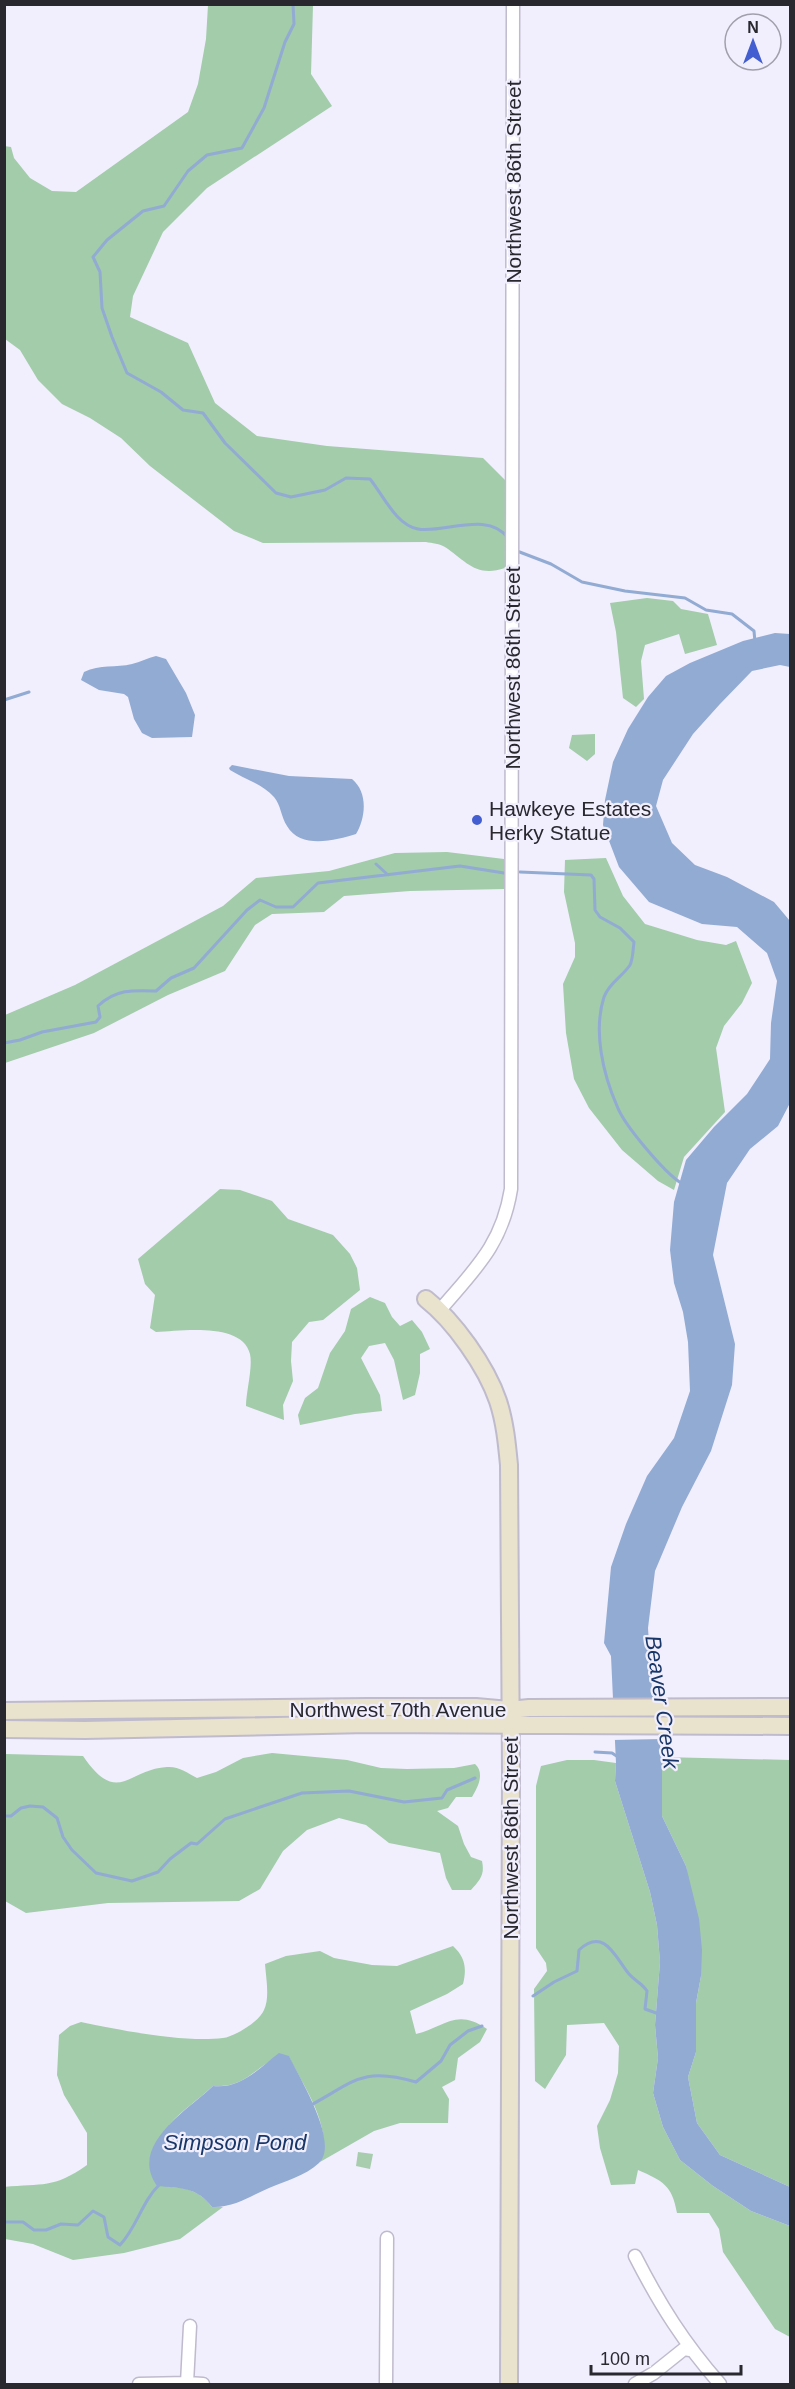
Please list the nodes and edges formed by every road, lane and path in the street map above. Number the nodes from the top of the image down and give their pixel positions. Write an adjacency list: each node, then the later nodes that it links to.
1 (513, 4): 3 (street, Northwest 86th Street)
2 (426, 1299): 3 (main road, Northwest 86th Street)
3 (440, 1310): 7 (main road, Northwest 86th Street)
4 (790, 1707): 7 (main road, Northwest 70th Avenue)
5 (4, 1711): 6 (main road, Northwest 70th Avenue)
6 (50, 1711): 7 (main road, Northwest 70th Avenue); 10 (street)
7 (510, 1717): 8 (main road, Northwest 70th Avenue); 10 (main road, Northwest 70th Avenue); 19 (main road, Northwest 86th Street)
8 (790, 1726)
9 (4, 1729): 10 (main road, Northwest 70th Avenue)
10 (50, 1730)
11 (387, 2238): 18 (street)
12 (635, 2256): 14 (street)
13 (190, 2326): 15 (street)
14 (690, 2350): 20 (street); 21 (street)
15 (187, 2383): 16 (street); 17 (street)
16 (139, 2385)
17 (203, 2385)
18 (386, 2385)
19 (509, 2385)
20 (636, 2385)
21 (720, 2385)

